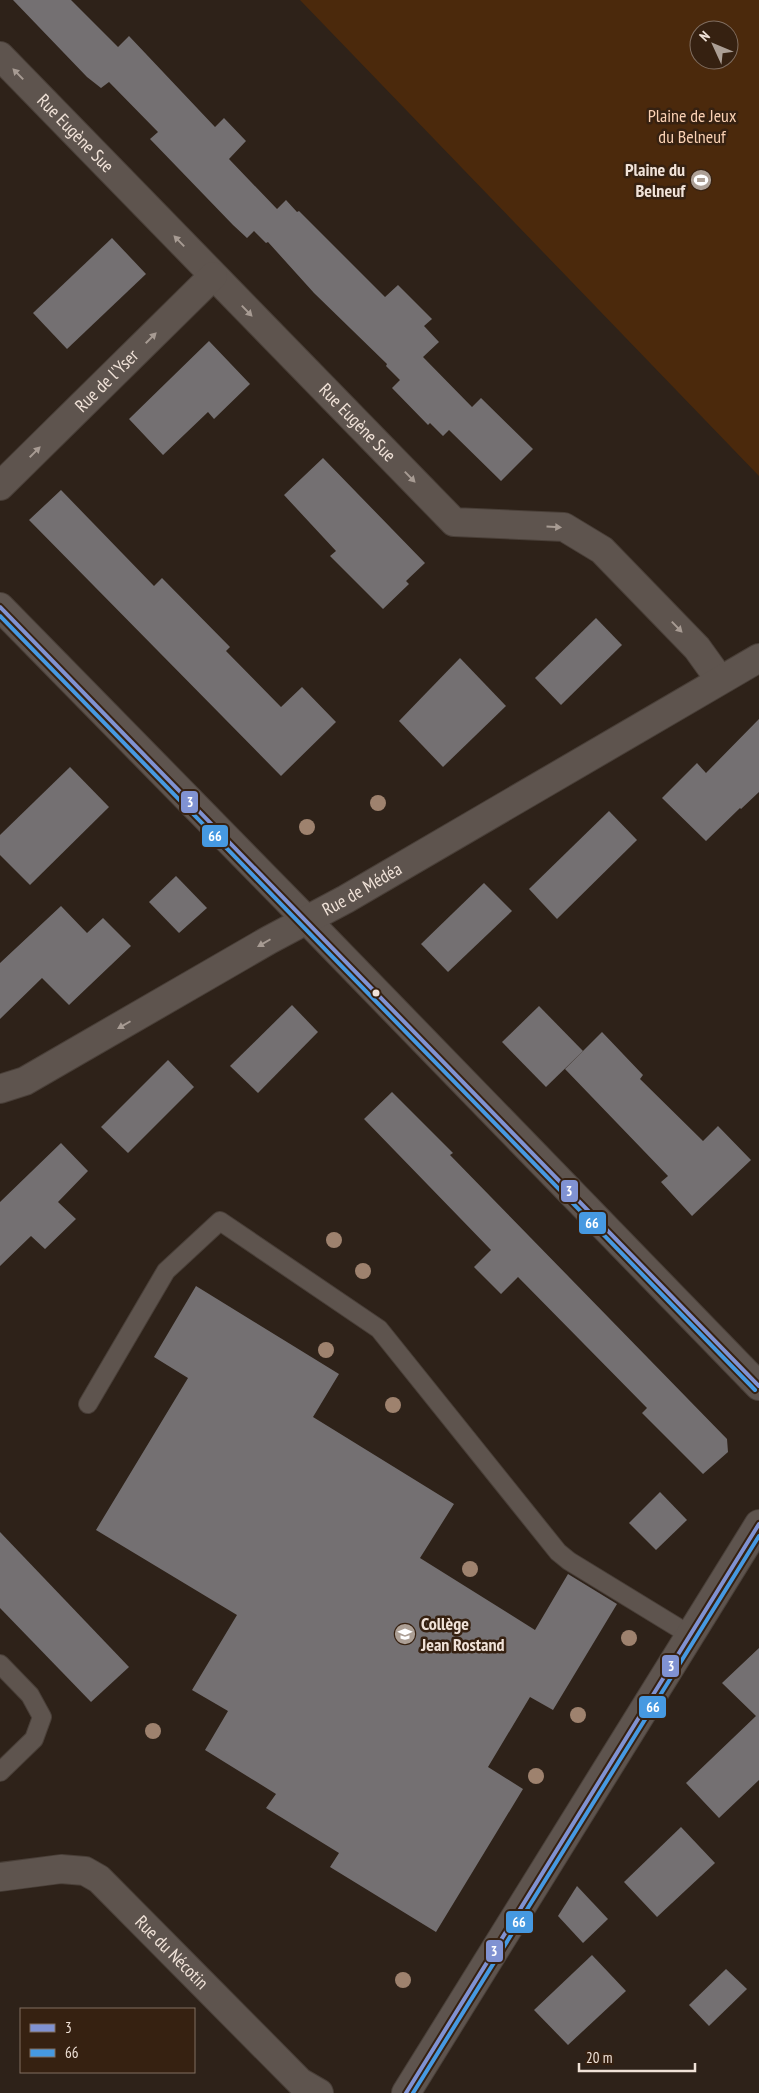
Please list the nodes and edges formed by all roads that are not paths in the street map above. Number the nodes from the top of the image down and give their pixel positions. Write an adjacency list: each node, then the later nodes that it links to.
1 (0, 56): 2 (street, Rue Eugène Sue, one-way to 1)
2 (213, 276): 3 (street, Rue de l'Yser, one-way to 2); 6 (street, Rue Eugène Sue, one-way to 6)
3 (0, 486)
4 (0, 607): 7 (street)
5 (759, 658): 6 (street)
6 (720, 680): 7 (street, Rue de Médéa)
7 (307, 920): 8 (street, Rue de Médéa, one-way to 8); 9 (street)
8 (0, 1089)
9 (759, 1386)
10 (88, 1404): 12 (lane)
11 (759, 1524): 12 (street)
12 (690, 1634): 17 (street)
13 (0, 1664): 14 (lane)
14 (0, 1772)
15 (0, 1877): 16 (street, Rue du Nécotin)
16 (319, 2093)
17 (406, 2093)

